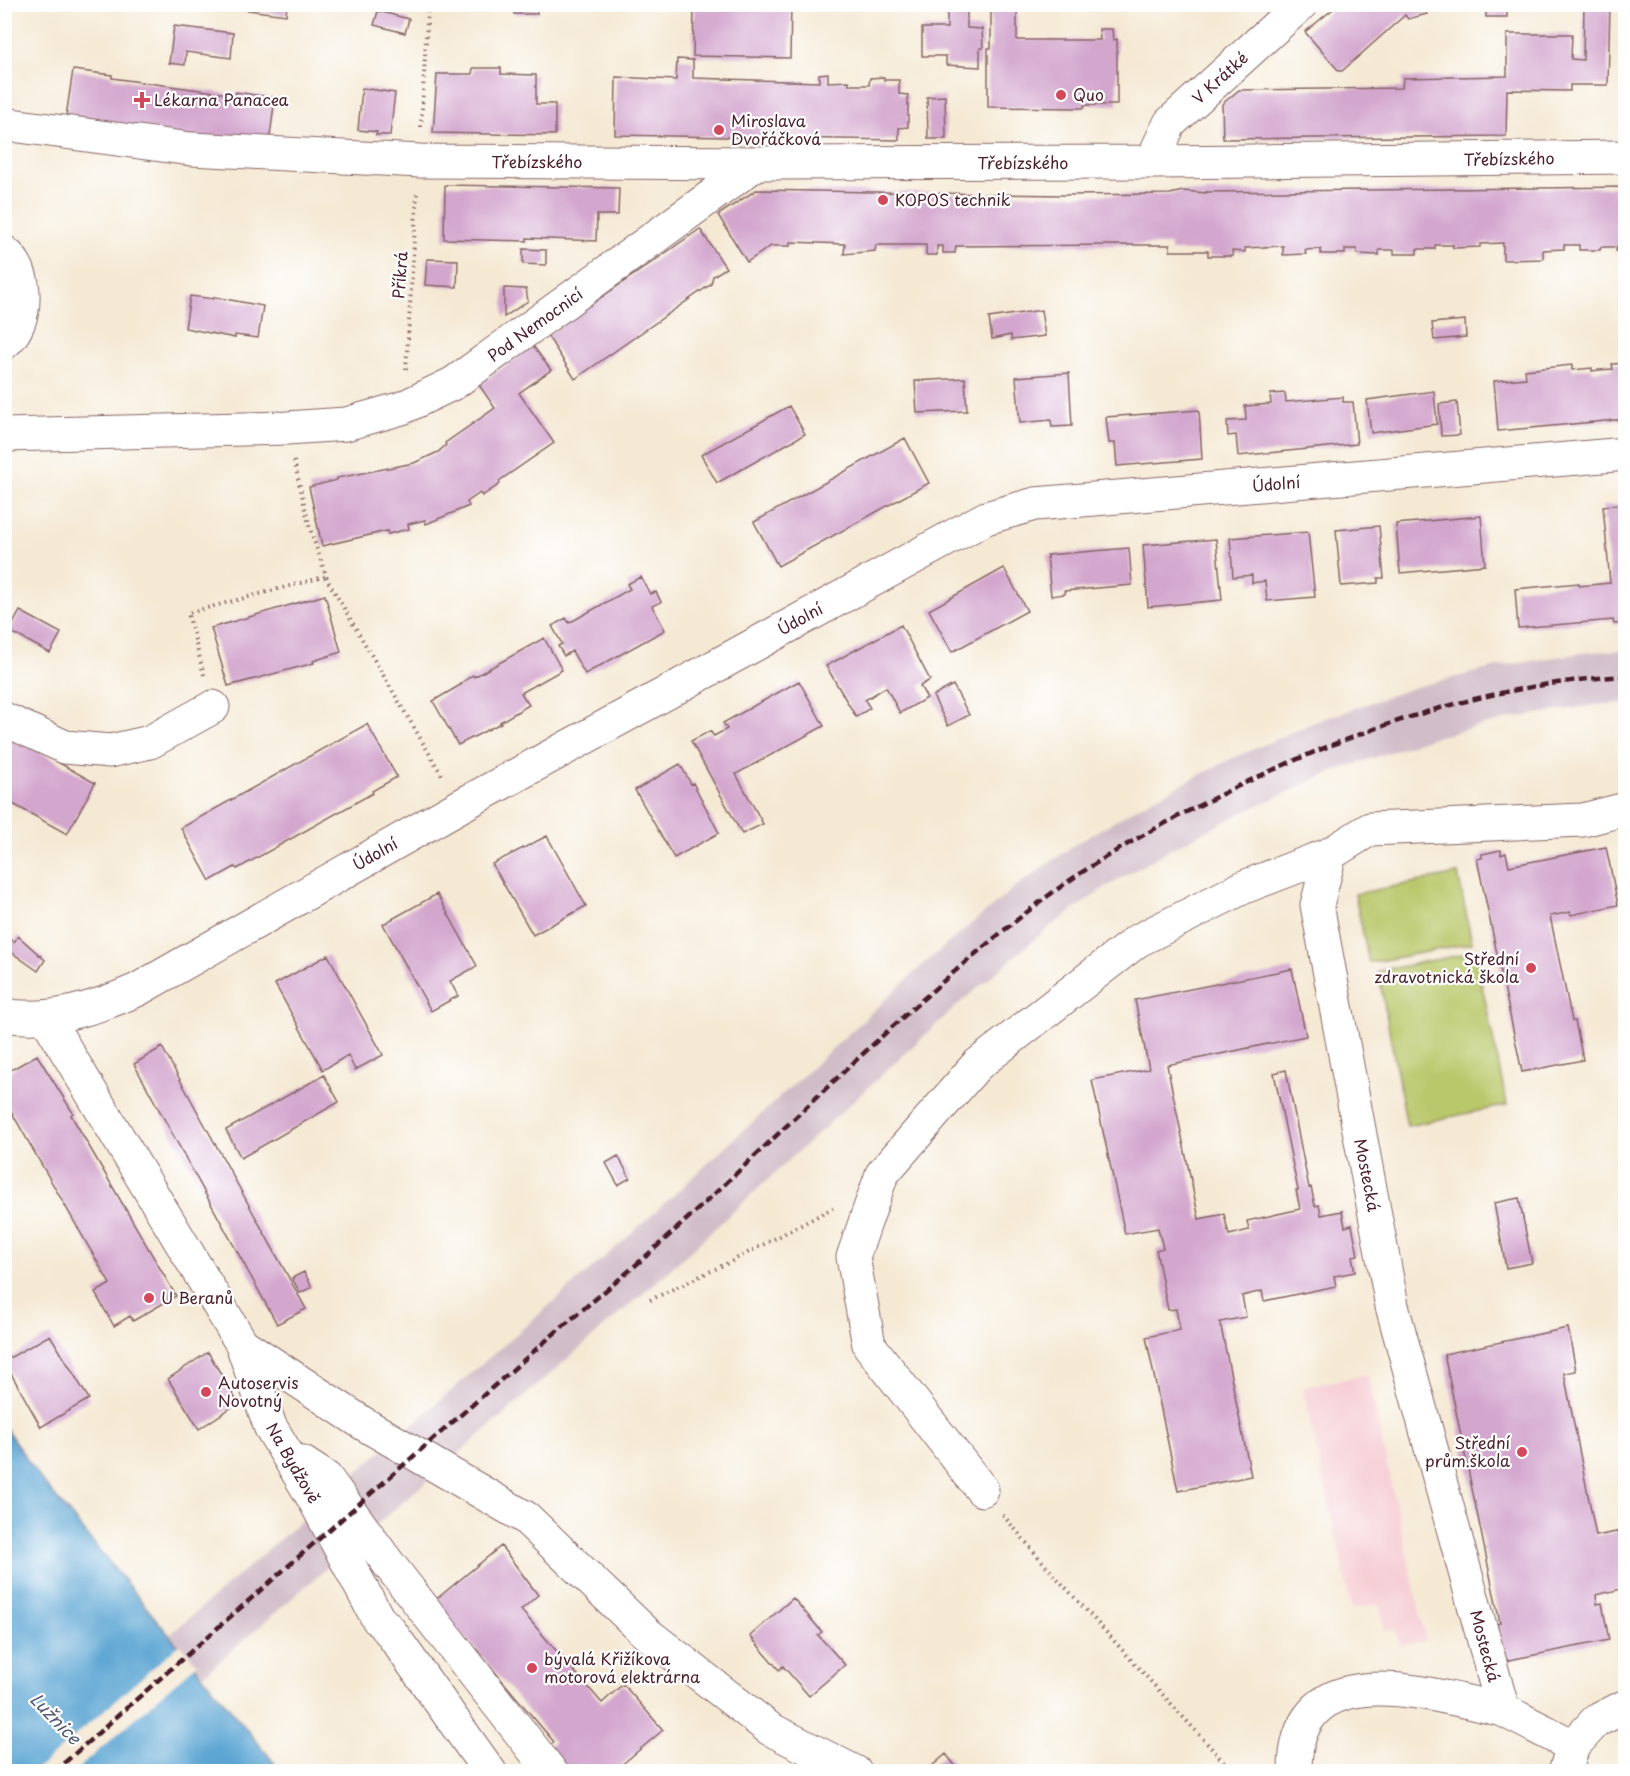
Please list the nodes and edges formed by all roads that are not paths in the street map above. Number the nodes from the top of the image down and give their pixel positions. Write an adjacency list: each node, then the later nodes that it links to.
1 (1301, 4): 4 (street, V Krátké)
2 (4, 124): 5 (street, Třebízského)
3 (1626, 157): 4 (street, Třebízského)
4 (1156, 162): 5 (street, Třebízského)
5 (757, 163): 8 (street, Pod Nemocnicí)
6 (4, 252): 7 (street)
7 (4, 343)
8 (4, 435)
9 (1626, 454): 15 (street, Údolní)
10 (213, 707): 11 (street)
11 (4, 719)
12 (1626, 809): 13 (street)
13 (1330, 854): 18 (street); 20 (street, Mostecká)
14 (4, 1015): 15 (street, Údolní)
15 (46, 1017): 16 (street, Na Bydžově)
16 (242, 1344): 17 (street, Na Bydžově); 24 (street)
17 (284, 1450): 22 (street, Na Bydžově); 23 (street)
18 (982, 1490)
19 (1626, 1706): 21 (street)
20 (1503, 1710): 21 (street); 25 (street)
21 (1569, 1759)
22 (490, 1772)
23 (551, 1772)
24 (855, 1772)
25 (1295, 1772)

